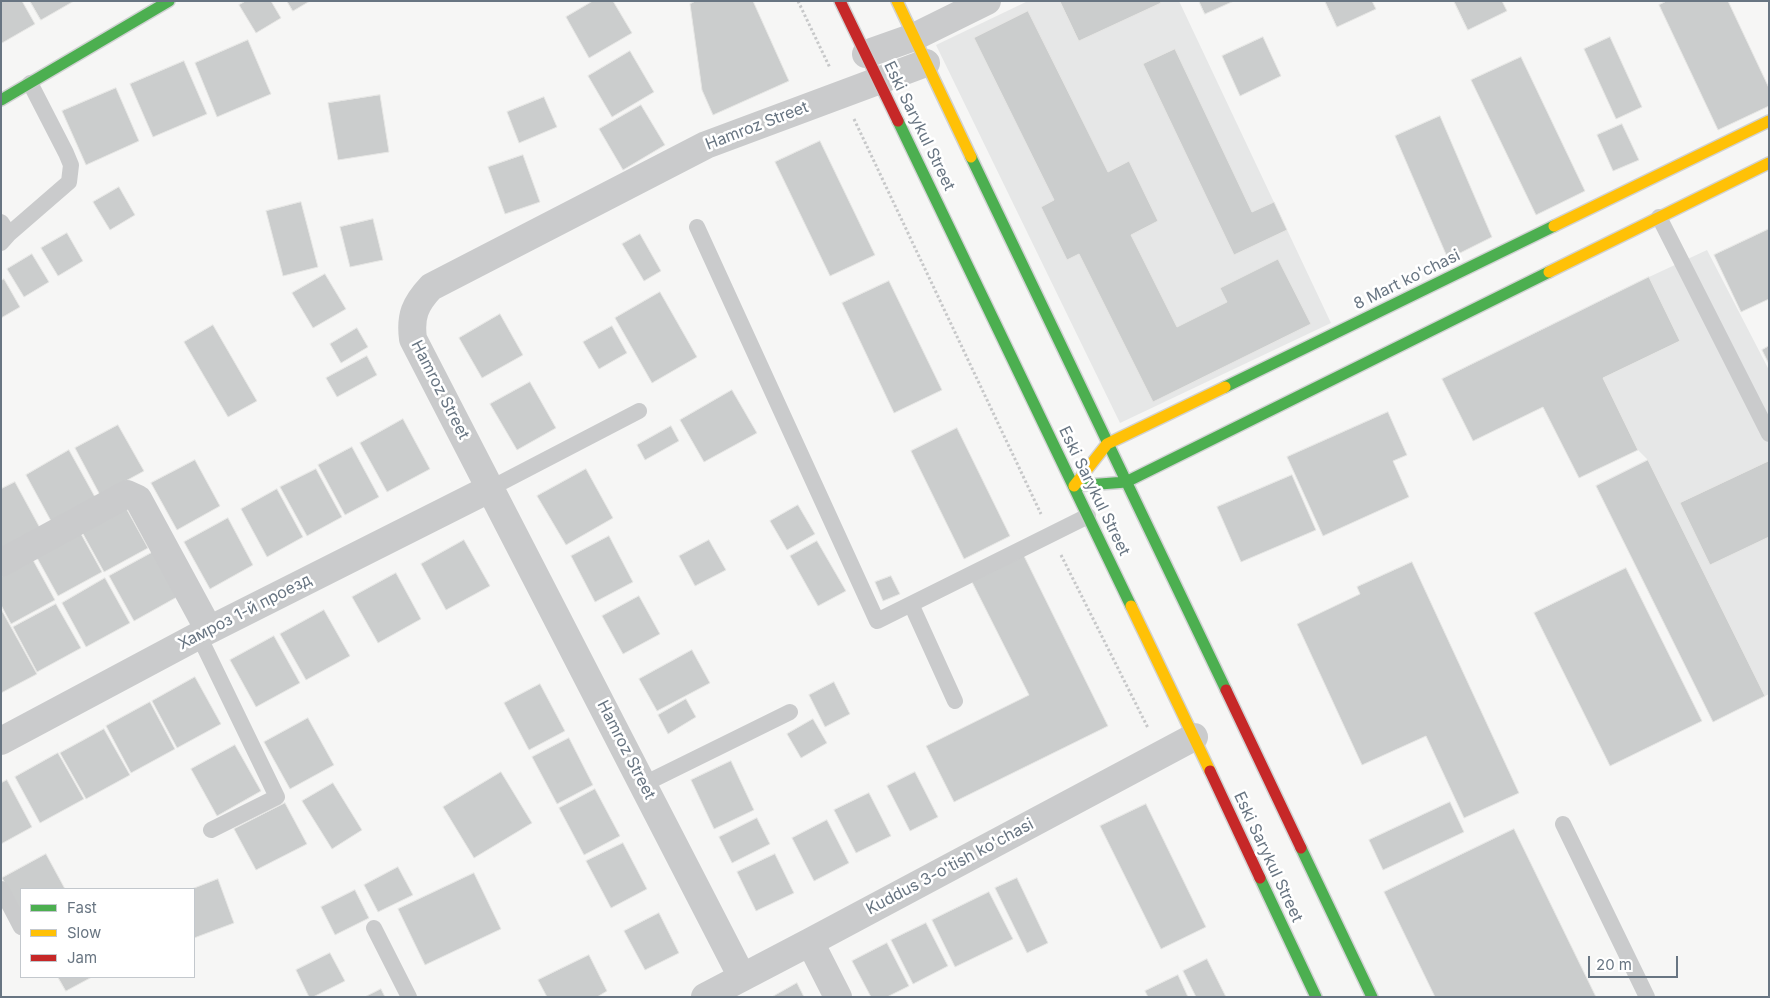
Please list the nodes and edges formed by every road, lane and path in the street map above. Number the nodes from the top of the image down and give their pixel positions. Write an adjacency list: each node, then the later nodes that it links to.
1 (169, 1): 10 (main road)
2 (798, 1): 11 (path)
3 (840, 1): 7 (main road, Eski Sarykul Street)
4 (897, 1): 6 (main road, Eski Sarykul Street)
5 (987, 1): 6 (street)
6 (914, 37): 7 (street); 8 (main road, Eski Sarykul Street)
7 (866, 54): 9 (main road, Eski Sarykul Street)
8 (926, 63): 9 (street, Hamroz Street); 20 (main road, Eski Sarykul Street)
9 (878, 80): 11 (street, Hamroz Street); 22 (main road, Eski Sarykul Street)
10 (30, 83): 12 (main road); 17 (lane)
11 (842, 93): 23 (street, Hamroz Street); 25 (path)
12 (1, 100)
13 (1769, 122): 20 (main road, 8 Mart ko'chasi)
14 (1769, 163): 15 (main road)
15 (1659, 216): 19 (lane); 21 (main road)
16 (696, 227): 27 (lane)
17 (4, 233)
18 (639, 411): 23 (lane)
19 (1769, 434)
20 (1107, 444): 21 (main road, Eski Sarykul Street); 22 (main road, 8 Mart ko'chasi)
21 (1126, 482): 22 (main road); 46 (main road, Eski Sarykul Street)
22 (1074, 486): 24 (main road, Eski Sarykul Street)
23 (491, 488): 28 (street, Хамроз 1-й проезд); 34 (street, Hamroz Street)
24 (1088, 516): 25 (lane); 31 (main road, Eski Sarykul Street)
25 (1050, 534): 27 (lane); 33 (path)
26 (1, 563): 28 (street)
27 (911, 604): 29 (lane)
28 (204, 633): 32 (street, Хамроз 1-й проезд); 36 (lane)
29 (955, 701)
30 (790, 712): 34 (lane)
31 (1194, 737): 33 (street, Kuddus 3-o'tish ko'chasi); 45 (main road, Eski Sarykul Street)
32 (1, 741)
33 (1161, 754): 40 (street, Kuddus 3-o'tish ko'chasi)
34 (644, 784): 41 (street, Hamroz Street)
35 (1563, 824): 47 (lane)
36 (210, 830)
37 (1, 889): 38 (lane)
38 (20, 925)
39 (374, 928): 42 (lane)
40 (810, 942): 41 (street, Kuddus 3-o'tish ko'chasi); 44 (street)
41 (742, 977): 43 (street, Kuddus 3-o'tish ko'chasi)
42 (409, 997)
43 (705, 997)
44 (838, 997)
45 (1316, 997)
46 (1372, 997)
47 (1647, 997)

